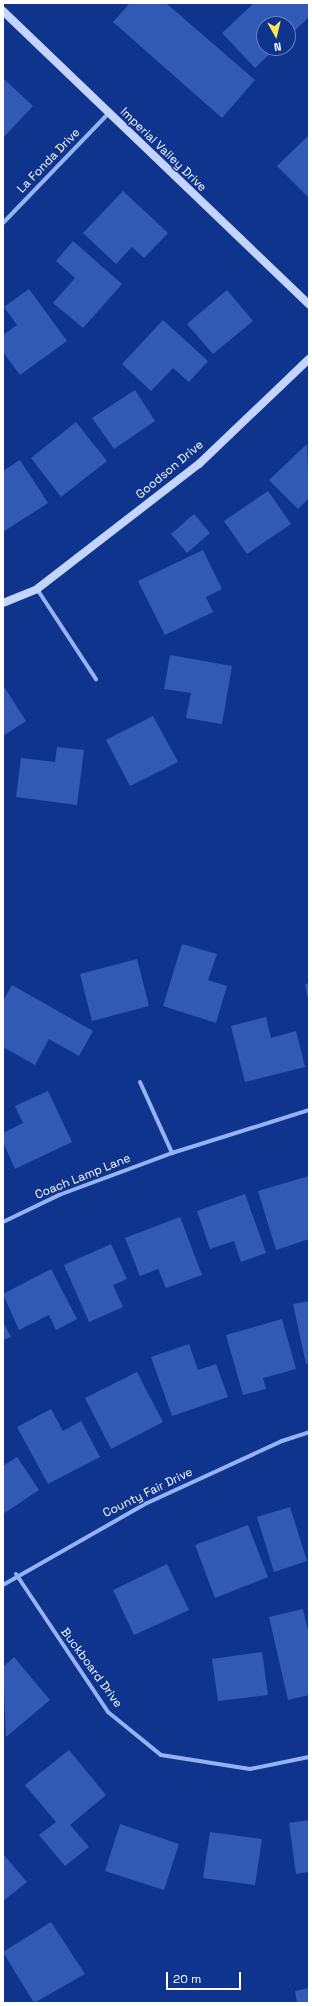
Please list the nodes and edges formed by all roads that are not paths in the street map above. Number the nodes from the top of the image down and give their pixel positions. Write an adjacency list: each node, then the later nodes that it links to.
1 (3, 11): 2 (street, Imperial Valley Drive)
2 (109, 114): 3 (street, La Fonda Drive); 4 (street, Imperial Valley Drive)
3 (3, 223)
4 (309, 304)
5 (309, 359): 6 (street, Goodson Drive)
6 (37, 589): 7 (street, Goodson Drive); 8 (street)
7 (3, 603)
8 (96, 680)
9 (140, 1082): 11 (street)
10 (309, 1110): 11 (street, Coach Lamp Lane)
11 (172, 1153): 12 (street, Coach Lamp Lane)
12 (3, 1222)
13 (309, 1432): 14 (street, County Fair Drive)
14 (16, 1574): 15 (street, County Fair Drive); 16 (street, Buckboard Drive)
15 (3, 1585)
16 (309, 1757)

